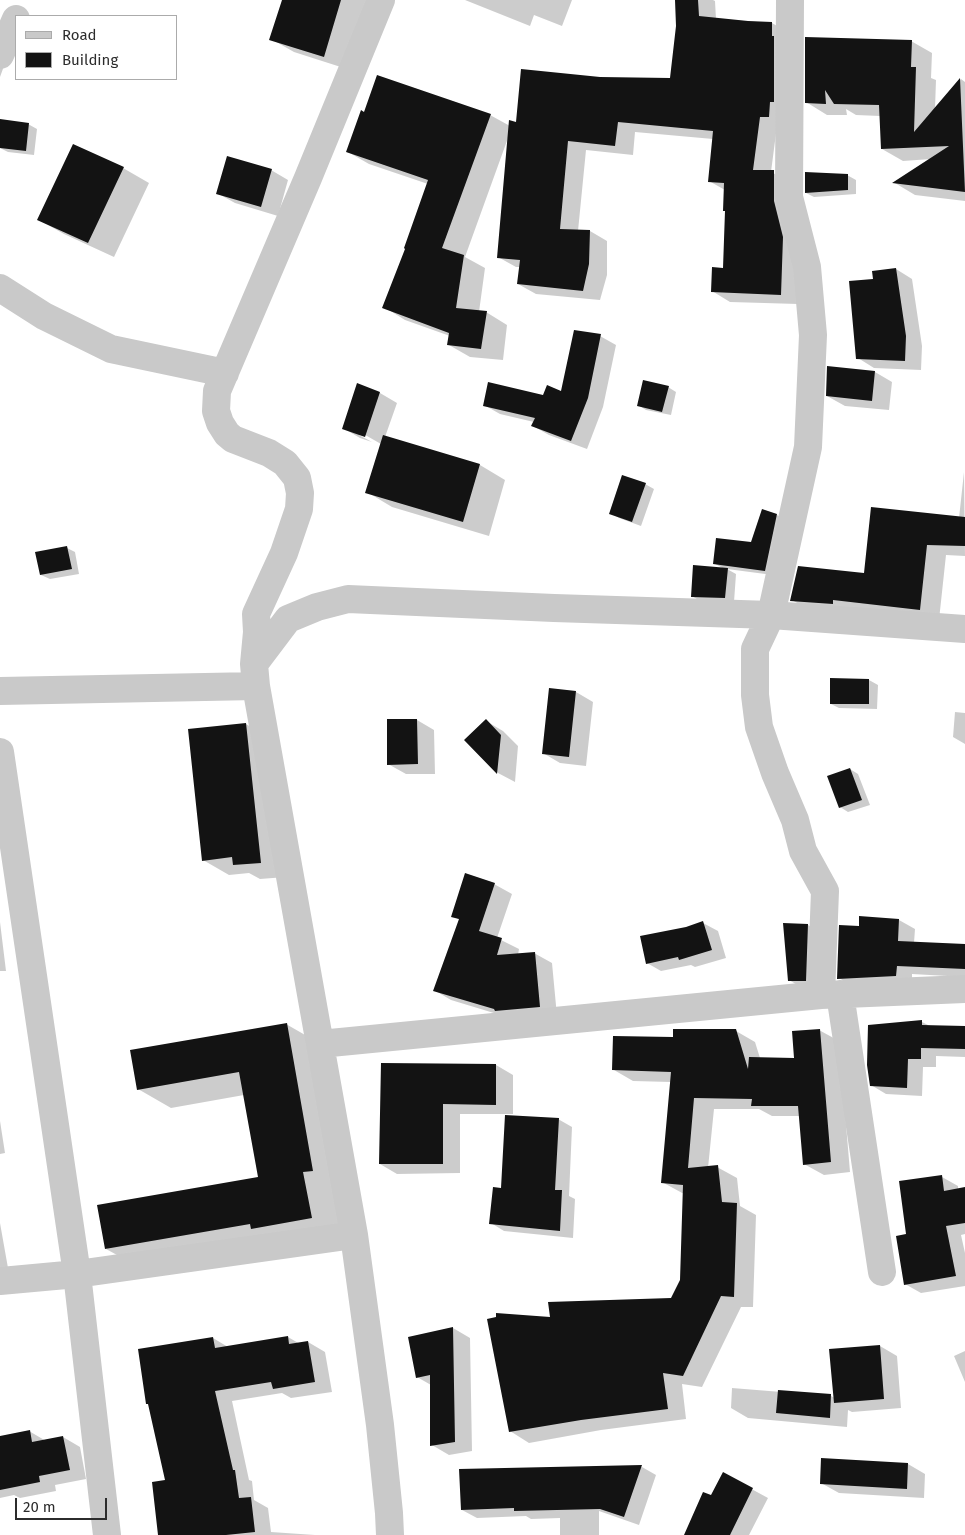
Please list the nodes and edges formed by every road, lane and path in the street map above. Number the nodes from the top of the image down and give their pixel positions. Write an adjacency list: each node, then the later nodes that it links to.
1 (25, 0): 4 (street)
2 (381, 0): 8 (street)
3 (790, 0): 9 (street)
4 (18, 15)
5 (15, 22): 6 (street)
6 (0, 55)
7 (0, 288): 8 (street)
8 (225, 373): 11 (street)
9 (771, 615): 10 (street); 11 (street); 15 (street)
10 (965, 629)
11 (255, 675): 12 (street); 16 (street)
12 (0, 691)
13 (0, 752): 19 (street)
14 (965, 988): 15 (street)
15 (831, 994): 16 (street); 18 (street)
16 (320, 1044): 17 (street)
17 (354, 1235): 19 (street); 22 (street)
18 (882, 1272)
19 (77, 1274): 20 (street); 21 (street)
20 (0, 1281)
21 (107, 1535)
22 (390, 1535)

